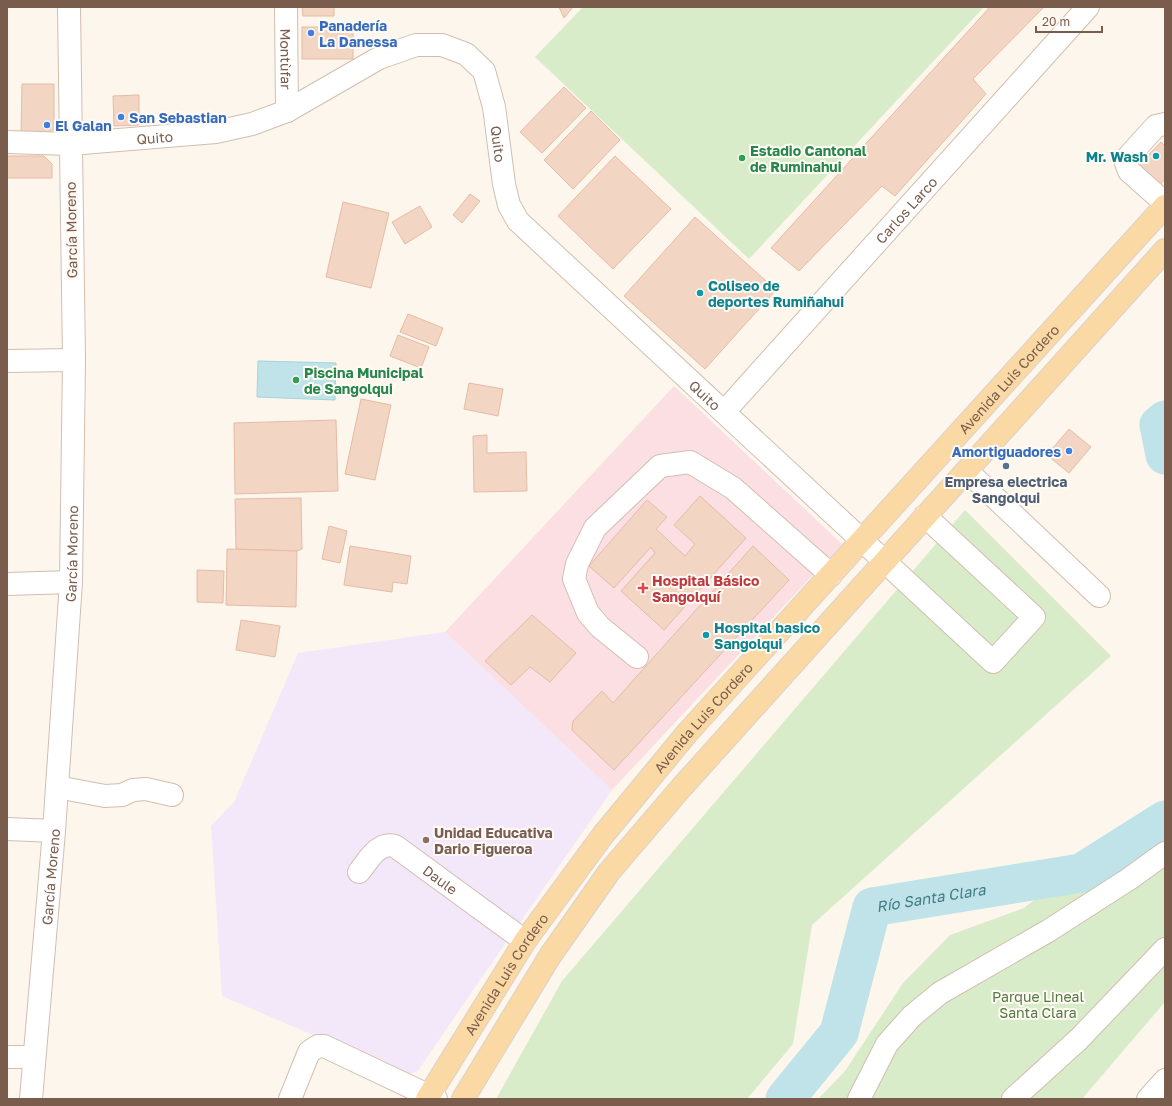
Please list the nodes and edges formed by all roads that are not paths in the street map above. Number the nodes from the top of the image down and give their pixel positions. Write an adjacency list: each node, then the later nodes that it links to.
1 (69, 7): 7 (street, García Moreno)
2 (286, 7): 4 (street, Montùfar)
3 (1088, 7): 12 (street, Carlos Larco)
4 (287, 111): 7 (street, Quito); 12 (street, Quito)
5 (1165, 124): 8 (street)
6 (7, 142): 7 (street, Quito)
7 (70, 144): 10 (street, García Moreno)
8 (1165, 205): 15 (main road, Avenida Luis Cordero)
9 (1165, 250): 13 (main road, Avenida Luis Cordero)
10 (74, 360): 11 (street); 18 (street, García Moreno)
11 (7, 361)
12 (724, 412): 15 (street, Quito)
13 (967, 471): 14 (main road, Avenida Luis Cordero); 20 (street)
14 (925, 516): 16 (main road, Avenida Luis Cordero); 16 (street, Quito)
15 (862, 541): 16 (street, Quito); 17 (main road, Avenida Luis Cordero)
16 (884, 561): 36 (main road, Avenida Luis Cordero)
17 (831, 575): 21 (street); 28 (main road, Avenida Luis Cordero)
18 (72, 582): 19 (street); 22 (street, García Moreno)
19 (7, 584)
20 (1099, 596)
21 (637, 657)
22 (57, 787): 23 (street); 25 (street, García Moreno)
23 (172, 795)
24 (7, 829): 25 (street)
25 (54, 831): 31 (street, García Moreno)
26 (1165, 853): 37 (street)
27 (359, 872): 28 (street, Daule)
28 (525, 941): 33 (main road, Avenida Luis Cordero)
29 (1165, 950): 38 (street)
30 (7, 1056): 31 (street)
31 (34, 1057): 34 (street, García Moreno)
32 (1165, 1080): 39 (street)
33 (421, 1096): 35 (street)
34 (31, 1099)
35 (290, 1099)
36 (462, 1099)
37 (859, 1099)
38 (1013, 1099)
39 (1148, 1099)

